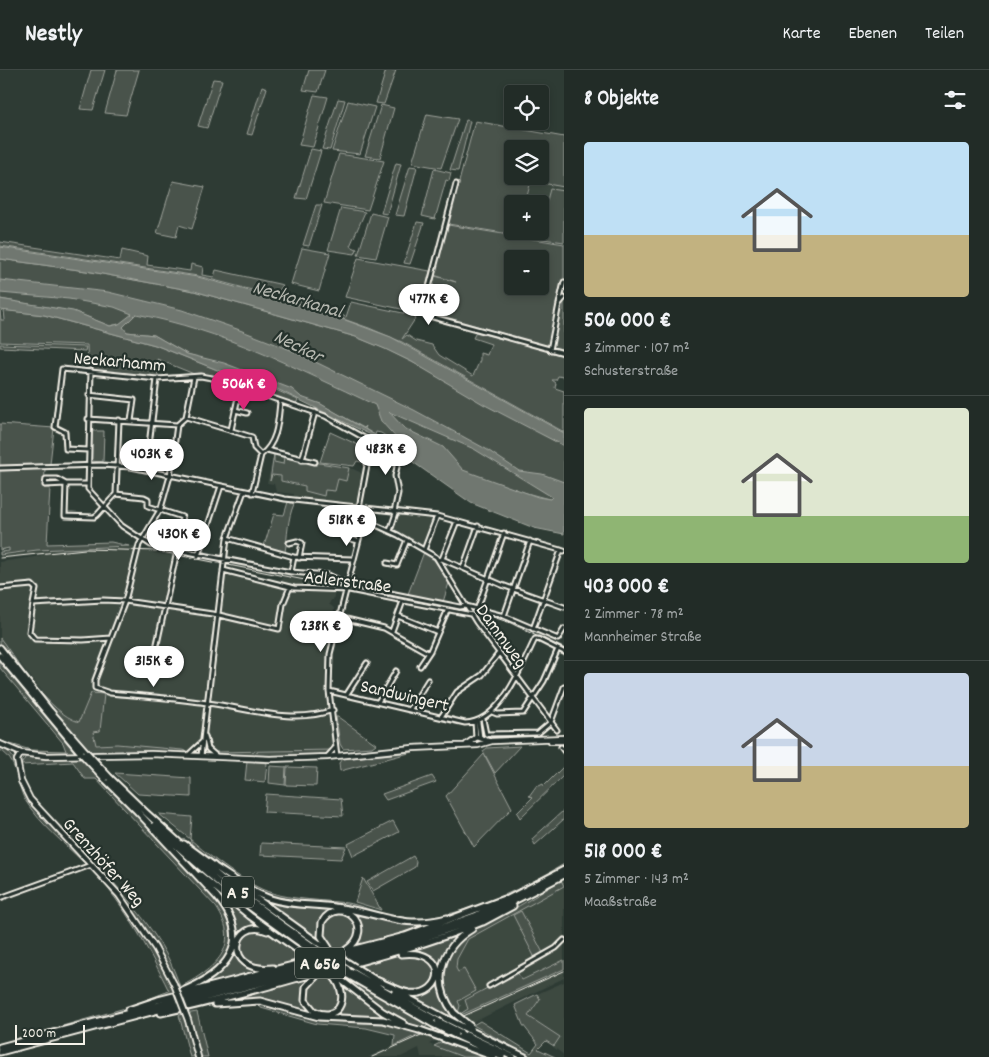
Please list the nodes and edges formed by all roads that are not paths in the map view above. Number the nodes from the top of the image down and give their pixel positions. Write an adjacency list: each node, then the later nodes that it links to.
1 (456, 184): 5 (street)
2 (564, 282): 4 (street)
3 (564, 298): 4 (street)
4 (559, 304): 5 (street)
5 (550, 350): 6 (street)
6 (564, 353)
7 (91, 371): 9 (street, Neckarhamm); 11 (street); 24 (street, Neckarhamm)
8 (194, 377): 9 (street, Neckarhamm); 10 (street, Neckarhamm); 16 (street)
9 (157, 379): 20 (street)
10 (240, 388): 12 (street, Neckarhamm); 13 (street)
11 (89, 396): 17 (street); 19 (street)
12 (280, 402): 14 (street, Neckarhamm); 25 (street)
13 (235, 410): 15 (street); 22 (street)
14 (315, 412): 23 (street, Neckarhamm); 27 (street)
15 (247, 413)
16 (186, 417): 21 (street); 22 (street)
17 (88, 419): 18 (street); 24 (street)
18 (119, 420): 19 (street); 30 (street)
19 (131, 421): 20 (street)
20 (152, 423): 21 (street); 32 (street)
21 (177, 425): 33 (street)
22 (232, 430): 26 (street)
23 (372, 444): 41 (street); 44 (street, Neckarhamm)
24 (88, 450): 29 (street)
25 (267, 450): 26 (street); 27 (street)
26 (261, 456): 38 (street)
27 (302, 460): 28 (street)
28 (315, 462)
29 (88, 465): 30 (street); 31 (street); 35 (street)
30 (118, 466): 32 (street); 39 (street)
31 (0, 468)
32 (146, 470): 33 (street)
33 (170, 476): 36 (street); 43 (street)
34 (66, 484): 34 (street); 35 (street); 40 (street)
35 (87, 484): 40 (street, Adlerstraße)
36 (221, 486): 37 (street); 62 (street)
37 (244, 491): 38 (street); 52 (street)
38 (252, 493): 41 (street)
39 (116, 494): 40 (street); 43 (street)
40 (105, 507): 53 (street, Adlerstraße)
41 (358, 508): 42 (street)
42 (366, 508): 44 (street); 46 (street)
43 (160, 511): 53 (street); 58 (street)
44 (395, 512): 45 (street); 49 (street)
45 (437, 516): 47 (street); 59 (street)
46 (364, 520): 49 (street); 55 (street)
47 (457, 521): 48 (street); 67 (street)
48 (478, 526): 50 (street); 69 (street)
49 (390, 531): 54 (street)
50 (504, 533): 56 (street); 72 (street)
51 (344, 537): 55 (street)
52 (227, 538): 63 (street); 66 (street)
53 (142, 540): 58 (street, Adlerstraße); 79 (street)
54 (407, 540): 59 (street); 68 (street)
55 (358, 541): 65 (street)
56 (530, 541): 60 (street); 76 (street)
57 (289, 543): 64 (street)
58 (175, 550): 62 (street, Adlerstraße)
59 (424, 550): 67 (street)
60 (562, 551): 78 (street)
61 (176, 556): 84 (street)
62 (198, 556): 66 (street, Adlerstraße)
63 (294, 557): 64 (street); 71 (street)
64 (299, 558): 65 (street)
65 (352, 559): 73 (street)
66 (224, 560): 70 (street); 71 (street, Adlerstraße)
67 (440, 560): 69 (street); 82 (street, Dammweg)
68 (387, 563)
69 (462, 568): 72 (street)
70 (224, 570): 74 (street, Adlerstraße); 88 (street)
71 (291, 572): 73 (street, Adlerstraße)
72 (488, 579): 76 (street); 86 (street)
73 (347, 582): 77 (street); 82 (street, Adlerstraße)
74 (290, 587): 77 (street, Adlerstraße); 88 (street)
75 (0, 588): 81 (street)
76 (514, 589): 78 (street); 90 (street)
77 (345, 590): 80 (street, Adlerstraße); 91 (street)
78 (544, 600): 83 (street); 92 (street)
79 (124, 601): 81 (street); 84 (street); 96 (street)
80 (403, 601): 85 (street, Adlerstraße); 89 (street)
81 (34, 604): 96 (street)
82 (466, 606): 86 (street, Adlerstraße); 87 (street, Dammweg)
83 (564, 607)
84 (166, 608): 88 (street); 102 (street)
85 (448, 610): 87 (street, Adlerstraße); 95 (street)
86 (477, 610): 90 (street, Adlerstraße)
87 (470, 614): 101 (street, Dammweg)
88 (219, 615): 114 (street)
89 (398, 616): 94 (street); 95 (street)
90 (504, 616): 92 (street, Adlerstraße)
91 (338, 617): 94 (street); 110 (street)
92 (533, 629): 93 (street, Adlerstraße)
93 (564, 629)
94 (392, 631): 100 (street)
95 (438, 632): 100 (street)
96 (111, 638): 114 (street)
97 (0, 648): 134 (highway, A 5)
98 (558, 649): 99 (street); 107 (street); 112 (street)
99 (564, 652)
100 (428, 653): 105 (street)
101 (498, 653): 107 (street, Dammweg); 118 (street)
102 (155, 654)
103 (0, 656): 134 (highway, A 5)
104 (367, 663): 111 (street)
105 (420, 666)
106 (396, 671): 113 (street)
107 (517, 677): 112 (street, Dammweg); 117 (street)
108 (428, 680): 115 (street)
109 (564, 688): 121 (street)
110 (329, 691): 111 (street, Sandwingert); 116 (street)
111 (347, 694): 113 (street, Sandwingert)
112 (532, 698): 117 (street); 121 (street, Dammweg)
113 (378, 702): 115 (street, Sandwingert)
114 (208, 703): 116 (street); 127 (street)
115 (410, 709): 118 (street, Sandwingert)
116 (333, 710): 131 (street)
117 (492, 712): 119 (street)
118 (441, 716): 120 (street, Sandwingert)
119 (483, 719): 120 (street); 121 (street)
120 (476, 722): 124 (street)
121 (551, 722): 122 (street, Dammweg)
122 (557, 730)
123 (564, 739): 125 (main road); 126 (main road)
124 (478, 740): 125 (main road); 136 (main road)
125 (517, 740): 126 (main road)
126 (553, 741): 129 (main road)
127 (204, 743): 137 (street); 139 (street); 140 (street)
128 (0, 744): 130 (main road)
129 (562, 746): 132 (street)
130 (7, 748): 133 (main road); 142 (main road)
131 (336, 748): 136 (street); 138 (street); 141 (street)
132 (564, 752)
133 (21, 753): 135 (main road); 142 (main road, Grenzhöfer Weg)
134 (83, 753): 143 (highway, A 5, bridge)
135 (30, 754): 137 (main road); 142 (main road)
136 (349, 755): 138 (main road)
137 (186, 756): 139 (main road)
138 (337, 756): 141 (main road)
139 (201, 757): 140 (main road)
140 (221, 758): 141 (main road)
141 (327, 758)
142 (19, 760): 147 (main road, Grenzhöfer Weg)
143 (108, 778): 144 (highway, A 5); 145 (highway, A 5)
144 (137, 811): 146 (highway); 168 (highway, A 5, bridge)
145 (158, 824): 148 (highway, A 5); 168 (highway, A 5, bridge)
146 (178, 857): 156 (highway); 164 (highway, A 656)
147 (91, 865): 153 (street); 174 (main road, Grenzhöfer Weg, bridge)
148 (212, 865): 154 (highway, A 5); 158 (highway, A 5)
149 (564, 870): 152 (highway, A 656)
150 (564, 875): 151 (highway, A 656)
151 (536, 891): 155 (highway); 166 (highway, A 656)
152 (523, 893): 154 (highway); 167 (highway, A 656)
153 (0, 898)
154 (467, 913): 158 (highway)
155 (485, 921): 159 (highway); 169 (highway, bridge)
156 (282, 939): 160 (highway, A 5); 161 (highway, bridge)
157 (564, 940): 163 (street)
158 (335, 953): 158 (highway, A 656); 160 (highway); 162 (highway, bridge)
159 (388, 955): 161 (highway); 162 (highway)
160 (293, 965): 164 (highway, A 656)
161 (328, 972): 161 (highway, A 656); 165 (highway); 170 (highway)
162 (376, 980): 169 (highway, bridge)
163 (489, 986)
164 (158, 1000): 167 (highway, A 656)
165 (197, 1006): 166 (highway); 170 (highway)
166 (146, 1013): 173 (highway, A 656)
167 (112, 1018): 172 (highway, A 656)
168 (435, 1022): 171 (highway, A 5, bridge)
169 (469, 1028): 178 (highway)
170 (419, 1030): 175 (highway, bridge)
171 (457, 1033): 176 (highway, A 5); 177 (highway, A 5)
172 (0, 1047)
173 (0, 1052)
174 (198, 1057)
175 (494, 1057)
176 (502, 1057)
177 (513, 1057)
178 (525, 1057)

